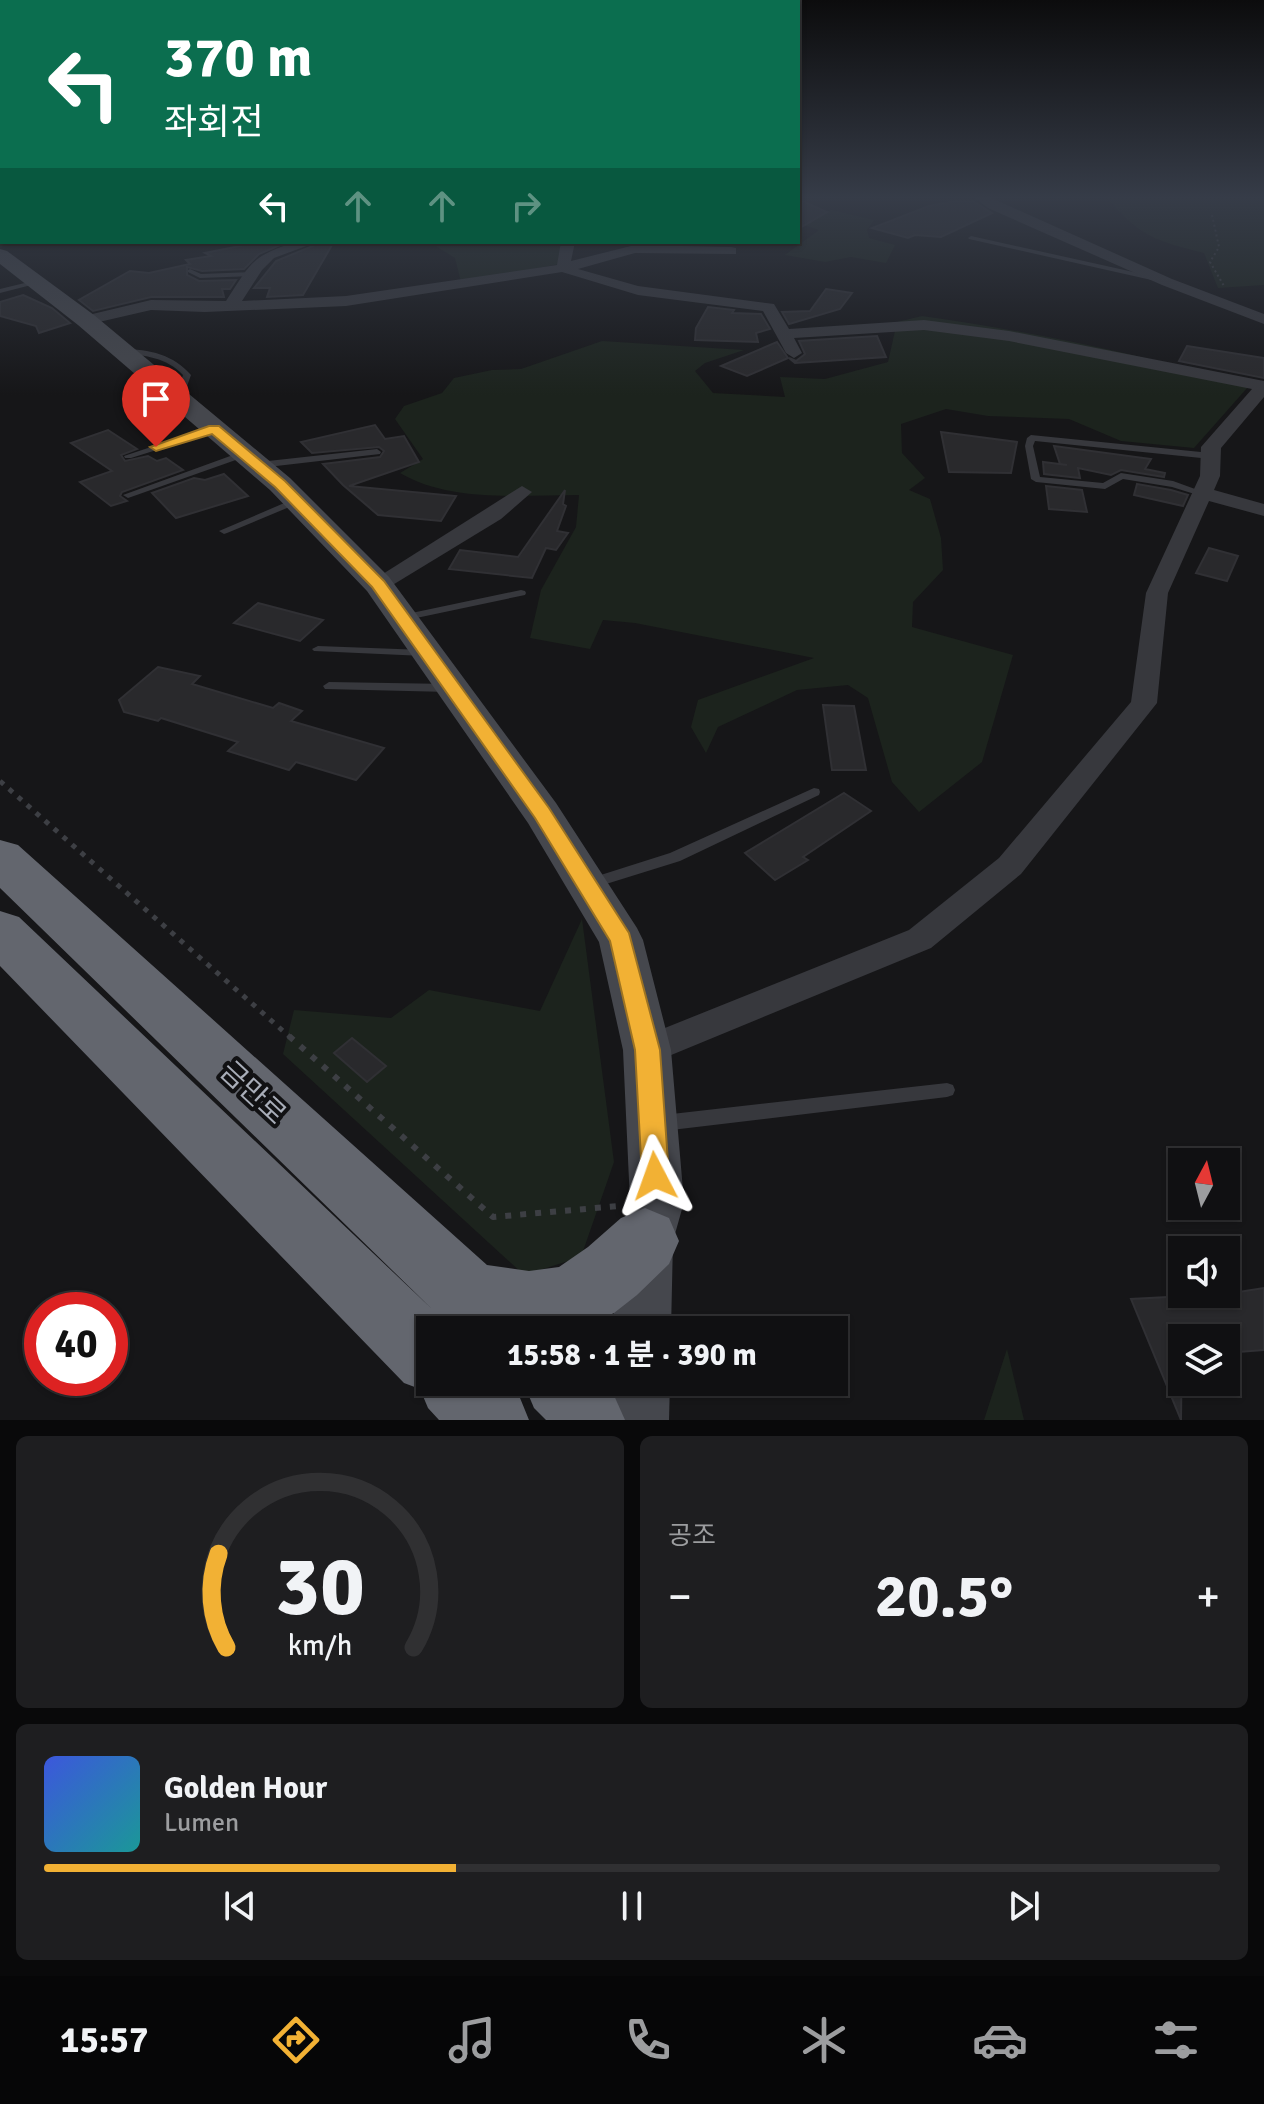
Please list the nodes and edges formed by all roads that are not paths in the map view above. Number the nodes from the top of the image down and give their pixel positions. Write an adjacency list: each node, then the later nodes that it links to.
1 (10, 262): 11 (street)
2 (262, 262): 10 (street)
3 (564, 262): 8 (street)
4 (585, 262): 8 (street)
5 (1079, 262): 12 (lane)
6 (1122, 262): 12 (street)
7 (227, 264): 10 (lane)
8 (563, 268): 14 (street); 17 (street)
9 (190, 271): 10 (lane)
10 (254, 271): 14 (street)
11 (37, 282): 13 (lane); 16 (street)
12 (1167, 282): 15 (street)
13 (0, 291)
14 (231, 306): 16 (street)
15 (1264, 319)
16 (86, 320): 20 (street)
17 (783, 334): 18 (street); 19 (street)
18 (794, 353)
19 (1263, 385): 23 (street)
20 (214, 429): 22 (lane); 24 (street)
21 (377, 452): 24 (lane)
22 (128, 456)
23 (1211, 456): 26 (street); 26 (lane)
24 (250, 460): 27 (lane); 28 (street)
25 (522, 492): 31 (street)
26 (1201, 493): 29 (street); 42 (street)
27 (128, 495)
28 (296, 501): 30 (lane); 31 (street)
29 (1264, 510)
30 (224, 531)
31 (378, 584): 33 (street)
32 (521, 593): 33 (lane)
33 (402, 618): 35 (street)
34 (318, 649): 35 (lane)
35 (427, 653): 37 (street)
36 (329, 686): 37 (lane)
37 (453, 688): 40 (street)
38 (814, 792): 40 (lane)
39 (0, 858): 46 (highway, 금만로)
40 (587, 885): 42 (street)
41 (0, 932): 48 (highway)
42 (647, 1050): 44 (street)
43 (947, 1090): 44 (lane)
44 (652, 1125): 45 (street)
45 (651, 1221): 46 (highway); 47 (street)
46 (485, 1314)
47 (643, 1316)
48 (416, 1343)
49 (468, 1396): 52 (highway)
50 (575, 1396): 53 (highway)
51 (639, 1396): 54 (street)
52 (491, 1420)
53 (587, 1420)
54 (638, 1420)

